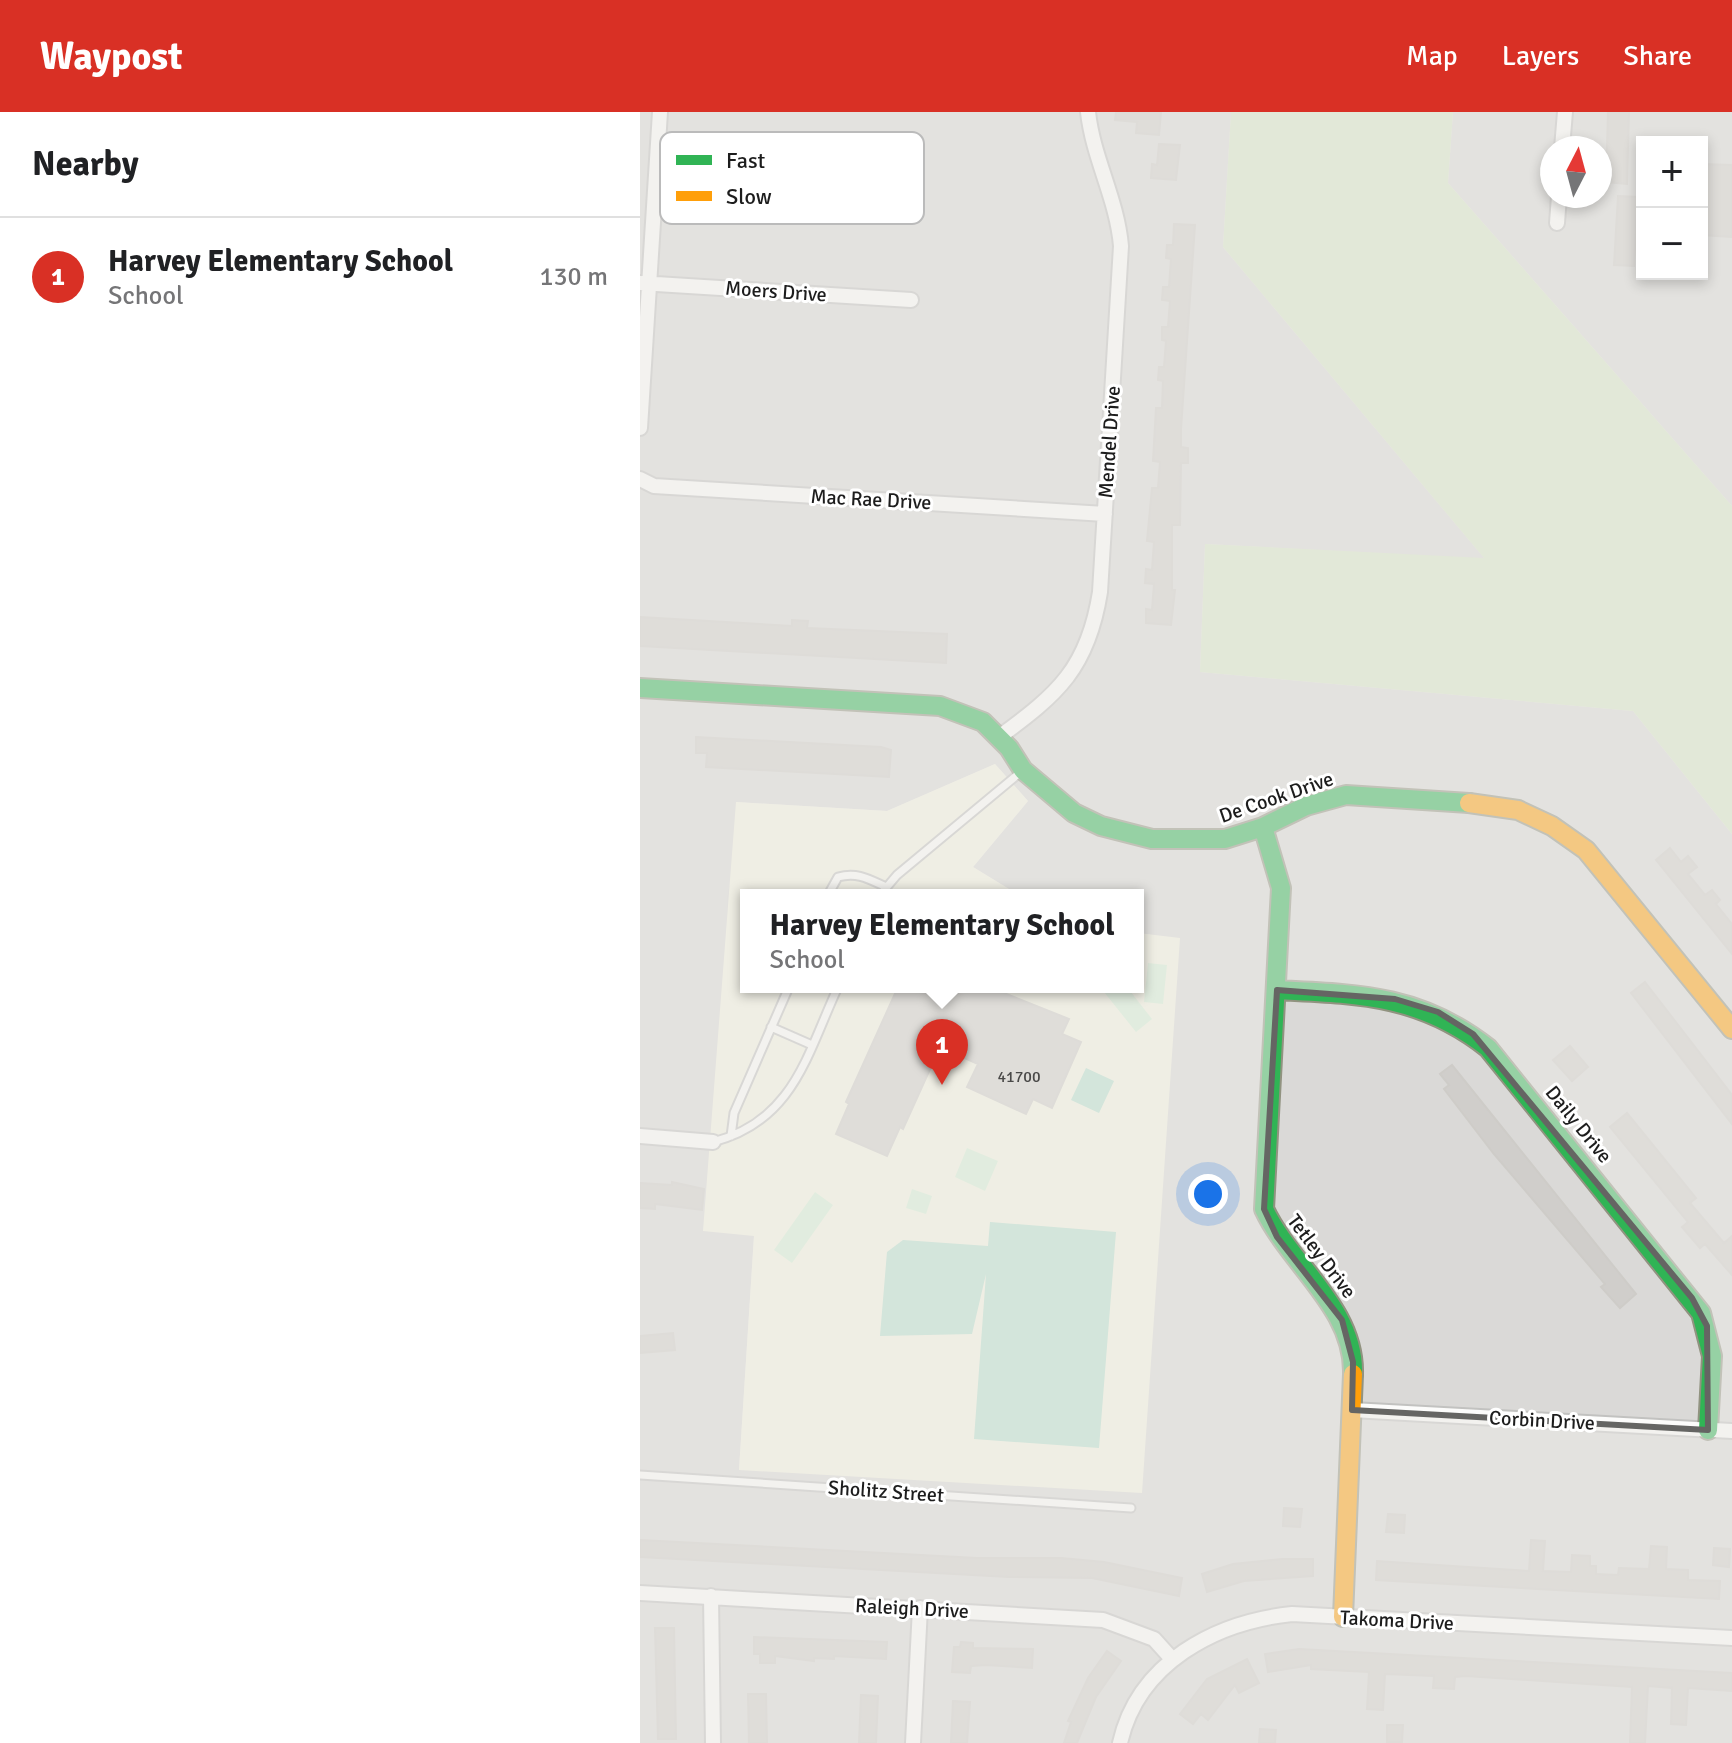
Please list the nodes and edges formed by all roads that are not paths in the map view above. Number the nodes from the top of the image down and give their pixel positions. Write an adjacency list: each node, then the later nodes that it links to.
1 (660, 112): 7 (street)
2 (1088, 112): 11 (street, Mendel Drive)
3 (1565, 112): 4 (street)
4 (1563, 136)
5 (1558, 208): 6 (street)
6 (1557, 223)
7 (644, 283): 8 (street, Moers Drive); 9 (street)
8 (911, 300)
9 (640, 428)
10 (640, 479): 11 (street, Mac Rae Drive)
11 (1105, 514): 13 (street, Mendel Drive)
12 (640, 688): 13 (street, De Cook Drive)
13 (999, 737): 14 (street, De Cook Drive)
14 (1023, 770): 15 (street, De Cook Drive); 16 (lane)
15 (1263, 827): 19 (street, Tetley Drive); 23 (street, De Cook Drive)
16 (884, 886): 17 (lane); 18 (lane)
17 (831, 889)
18 (883, 889)
19 (1277, 990): 28 (street, Tetley Drive); 29 (street, Daily Drive)
20 (786, 993): 22 (lane)
21 (835, 993): 24 (lane)
22 (771, 1027): 24 (lane); 26 (lane)
23 (1732, 1029)
24 (812, 1045): 26 (lane)
25 (640, 1136): 27 (street)
26 (731, 1136): 27 (lane)
27 (713, 1142)
28 (1352, 1410): 29 (street, Corbin Drive); 36 (street, Tetley Drive)
29 (1708, 1430): 30 (street, Corbin Drive)
30 (1732, 1431)
31 (640, 1475): 32 (lane, Sholitz Street)
32 (1131, 1508)
33 (640, 1593): 34 (street, Raleigh Drive)
34 (711, 1596): 35 (street, Raleigh Drive); 39 (street)
35 (920, 1608): 38 (street, Raleigh Drive); 40 (street)
36 (1343, 1617): 37 (street, Takoma Drive); 38 (street, Takoma Drive)
37 (1732, 1638)
38 (1172, 1659): 41 (street, Takoma Drive)
39 (713, 1743)
40 (913, 1743)
41 (1120, 1743)

